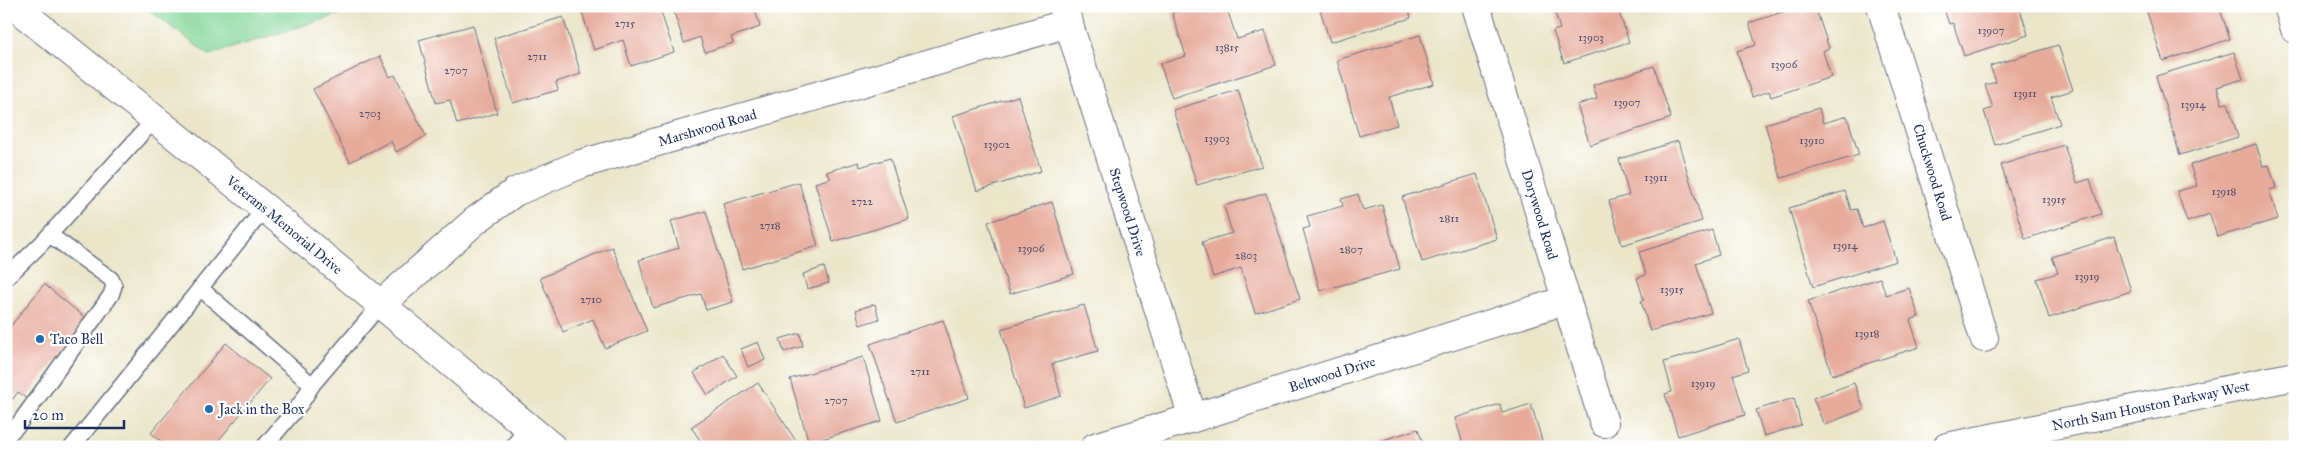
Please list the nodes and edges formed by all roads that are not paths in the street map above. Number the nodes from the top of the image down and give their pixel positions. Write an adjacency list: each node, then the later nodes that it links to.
1 (14, 6): 7 (street, Veterans Memorial Drive)
2 (1476, 6): 12 (street, Dorywood Road)
3 (1881, 6): 14 (street, Chuckwood Road)
4 (2288, 6): 6 (street)
5 (1066, 15): 13 (street, Marshwood Road); 17 (street, Stepwood Drive)
6 (2295, 29)
7 (155, 119): 8 (street, Veterans Memorial Drive); 9 (lane)
8 (265, 208): 11 (lane); 13 (street, Veterans Memorial Drive)
9 (50, 234): 10 (lane); 19 (lane)
10 (6, 278)
11 (200, 288): 16 (lane); 21 (lane)
12 (1566, 300): 17 (street, Beltwood Drive); 18 (street, Dorywood Road)
13 (381, 304): 16 (lane); 20 (street, Veterans Memorial Drive)
14 (1984, 338)
15 (2295, 376): 25 (street, North Sam Houston Parkway West)
16 (312, 385): 22 (lane)
17 (1193, 418): 24 (street, Beltwood Drive)
18 (1604, 423)
19 (6, 436)
20 (520, 436): 23 (street, Veterans Memorial Drive)
21 (72, 447)
22 (264, 447)
23 (552, 447)
24 (1095, 447)
25 (1947, 447)

